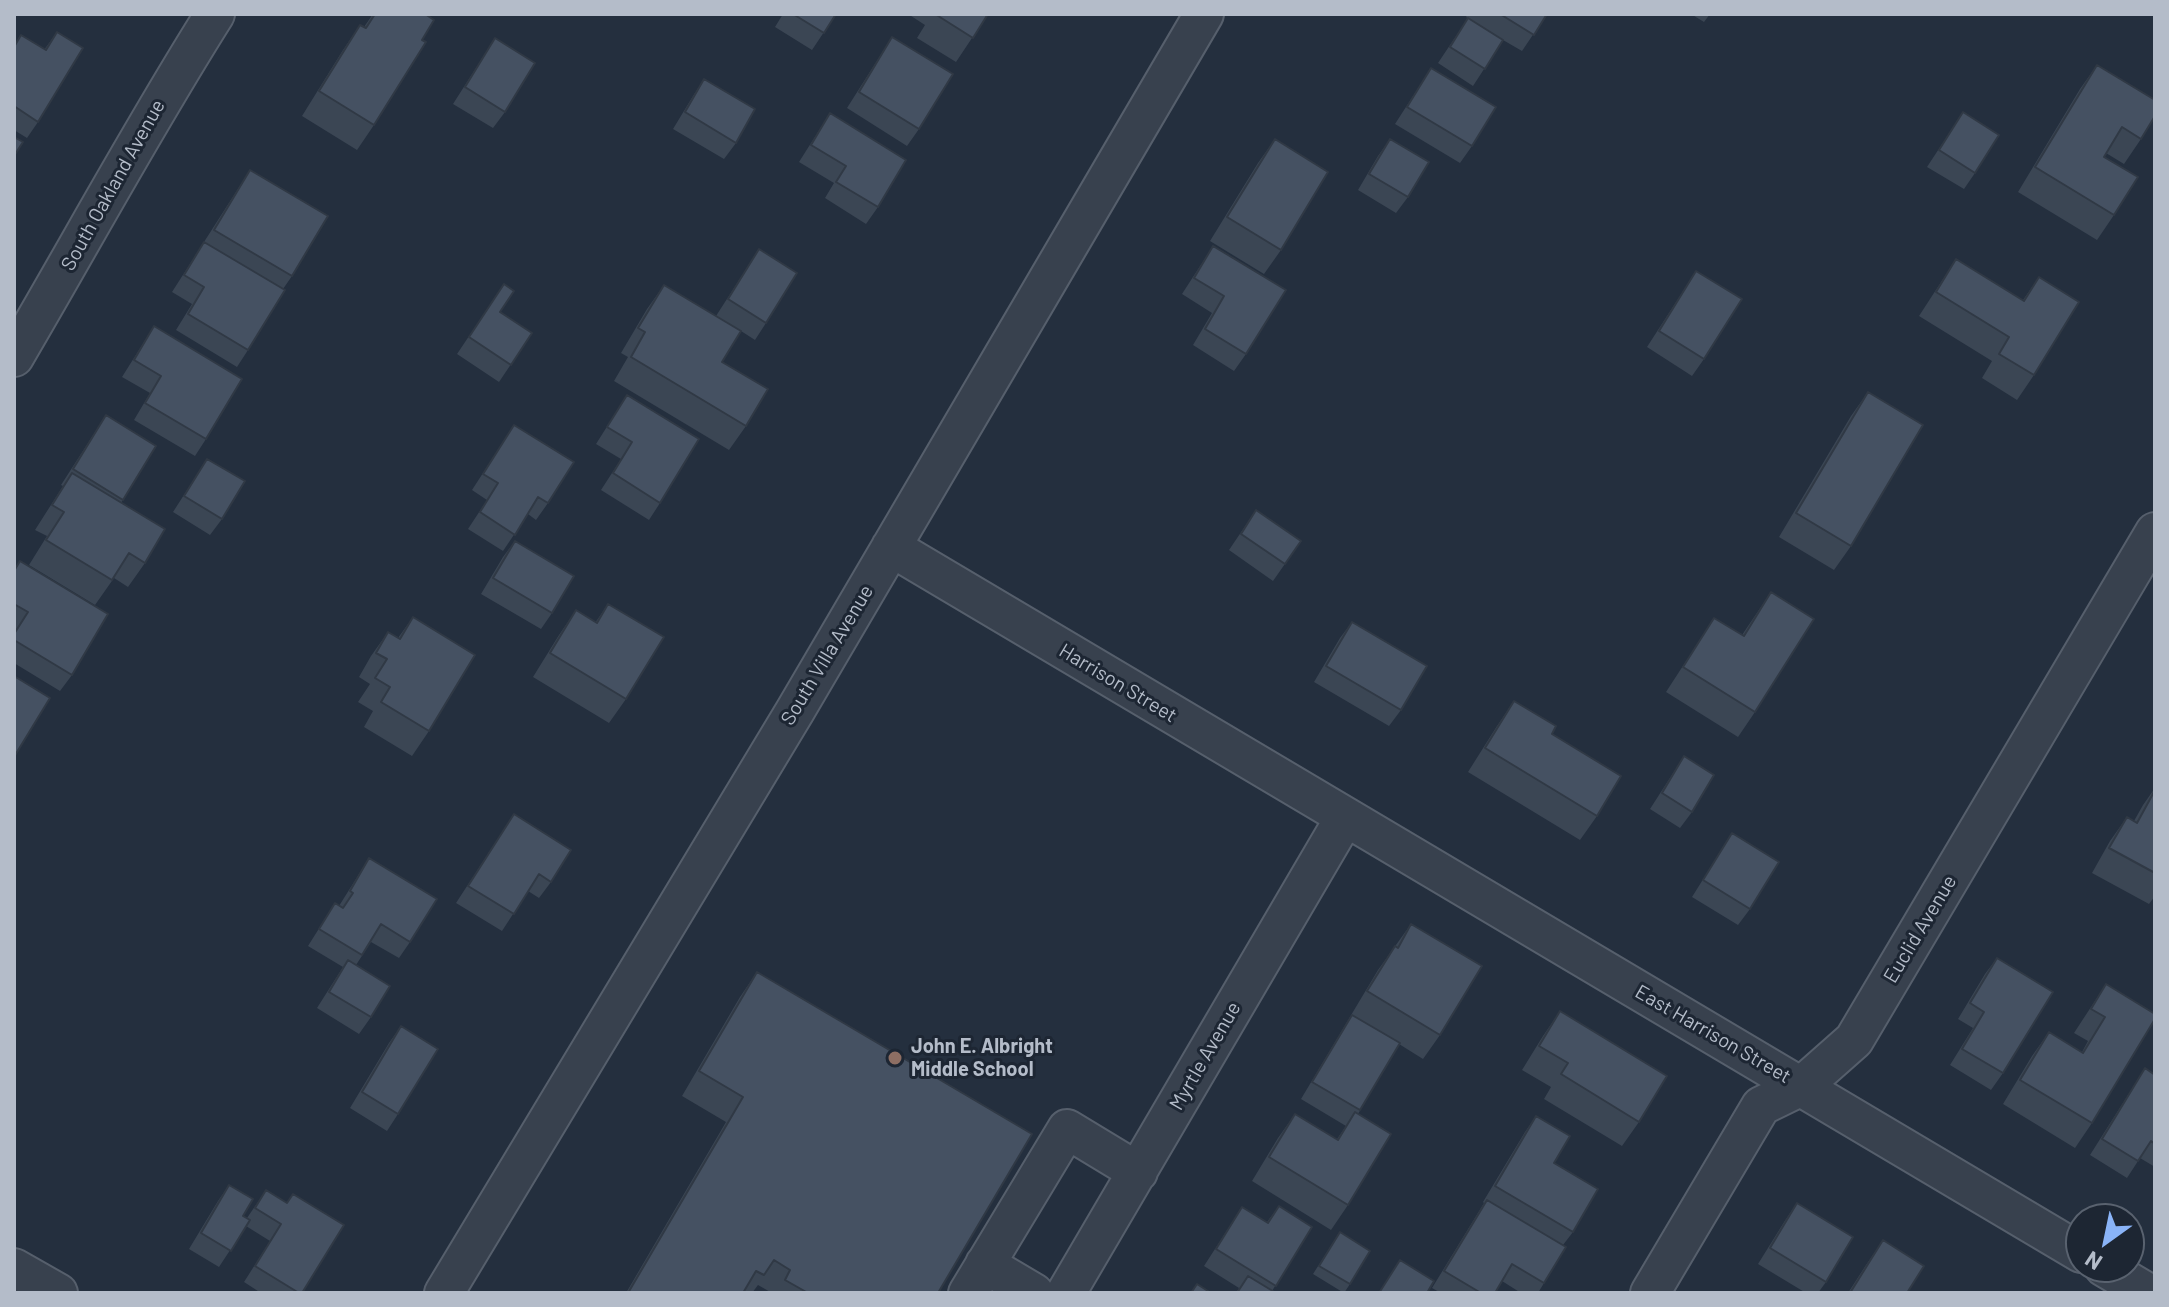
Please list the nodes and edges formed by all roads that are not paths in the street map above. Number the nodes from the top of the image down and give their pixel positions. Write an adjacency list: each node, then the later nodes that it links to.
1 (215, 14): 3 (street, South Oakland Avenue)
2 (1204, 14): 5 (street, South Villa Avenue)
3 (15, 353)
4 (2155, 532): 7 (street, Euclid Avenue)
5 (891, 547): 6 (street, Harrison Street); 13 (street, South Villa Avenue)
6 (1344, 819): 7 (street, East Harrison Street); 8 (street, Myrtle Avenue)
7 (1802, 1086): 9 (street, East Harrison Street); 16 (street, Euclid Avenue)
8 (1138, 1172): 11 (street); 15 (street, Myrtle Avenue)
9 (2065, 1243)
10 (14, 1268): 12 (street)
11 (977, 1278): 14 (street)
12 (58, 1293)
13 (444, 1293)
14 (1034, 1293)
15 (1066, 1293)
16 (1650, 1293)

